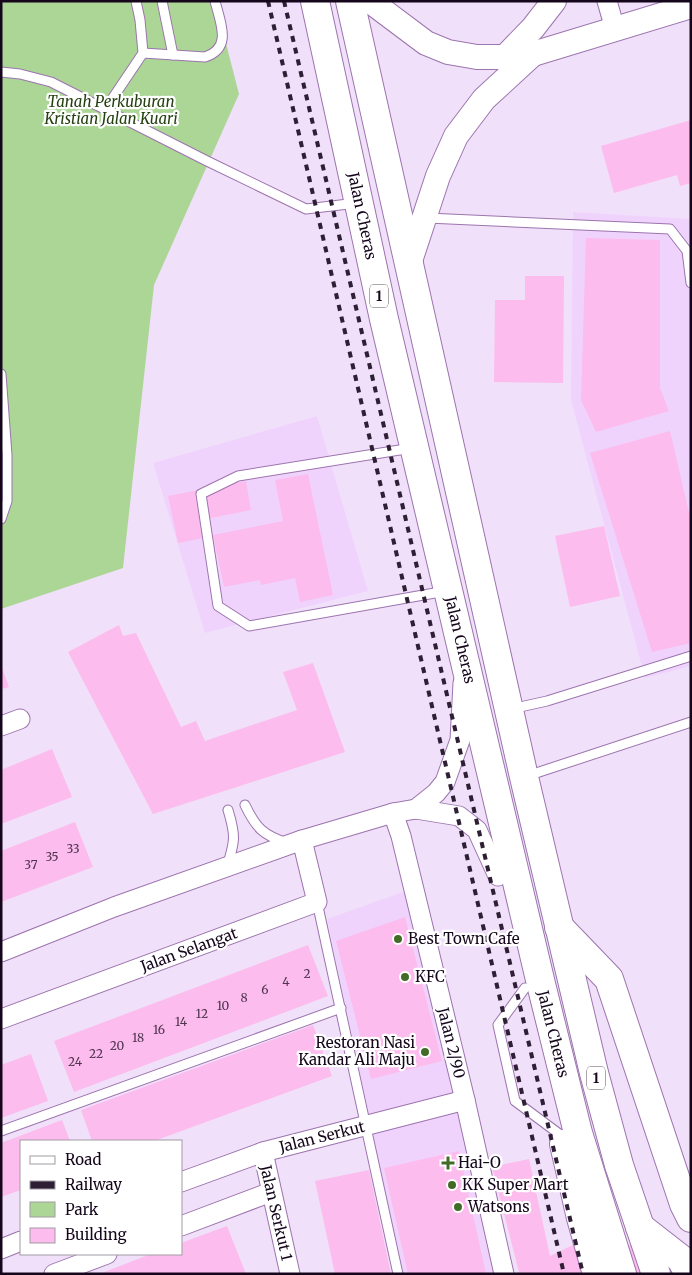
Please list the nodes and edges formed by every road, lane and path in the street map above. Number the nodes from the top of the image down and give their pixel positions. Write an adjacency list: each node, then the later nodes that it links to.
1 (136, 1): 11 (lane)
2 (162, 1): 13 (lane)
3 (215, 1): 13 (lane)
4 (314, 1): 17 (highway, Jalan Cheras / 1)
5 (350, 1): 19 (highway, Jalan Cheras / 1)
6 (370, 1): 14 (street)
7 (554, 1): 14 (street)
8 (607, 1): 10 (street)
9 (691, 6): 10 (street)
10 (615, 29): 12 (street)
11 (143, 53): 13 (lane); 16 (lane)
12 (533, 54): 14 (street); 18 (street)
13 (173, 55)
14 (506, 57)
15 (1, 72): 16 (lane)
16 (106, 108): 17 (lane)
17 (359, 203): 22 (highway, Jalan Cheras / 1)
18 (424, 218): 19 (street); 20 (lane)
19 (409, 264): 27 (highway, Jalan Cheras / 1)
20 (691, 283)
21 (1, 374): 23 (lane)
22 (415, 447): 24 (highway, Jalan Cheras / 1); 24 (lane)
23 (1, 519)
24 (449, 590): 26 (highway, Jalan Cheras / 1)
25 (691, 656): 27 (lane)
26 (465, 658): 33 (street); 36 (highway, Jalan Cheras / 1)
27 (509, 709): 31 (highway, Jalan Cheras / 1)
28 (20, 719): 30 (street)
29 (691, 722): 31 (lane)
30 (1, 726)
31 (524, 777): 41 (highway, Jalan Cheras / 1)
32 (245, 805): 37 (lane)
33 (416, 809): 35 (street); 39 (street)
34 (228, 810): 38 (lane)
35 (393, 813): 37 (street); 46 (street, Jalan 2/90)
36 (502, 816): 39 (highway); 64 (highway, Jalan Cheras / 1)
37 (296, 842): 38 (street); 40 (street)
38 (227, 867): 42 (street)
39 (498, 876): 43 (highway)
40 (317, 902): 44 (lane); 45 (street, Jalan Selangat)
41 (560, 927): 53 (highway); 55 (highway, Jalan Cheras / 1)
42 (1, 952)
43 (525, 988): 49 (highway); 49 (lane)
44 (341, 1008): 47 (lane); 48 (lane)
45 (1, 1019)
46 (465, 1100): 47 (street, Jalan Serkut); 62 (street, Jalan 2/90)
47 (366, 1126): 50 (street, Jalan Serkut); 61 (lane)
48 (1, 1131)
49 (562, 1136): 63 (highway)
50 (262, 1152): 51 (street, Jalan Serkut); 52 (street, Jalan Serkut 1)
51 (182, 1182)
52 (271, 1192): 54 (street); 60 (street, Jalan Serkut 1)
53 (691, 1218)
54 (182, 1226)
55 (640, 1227): 65 (highway, Jalan Cheras / 1); 66 (highway)
56 (20, 1241): 57 (street)
57 (1, 1249)
58 (104, 1255): 59 (street)
59 (54, 1274)
60 (290, 1274)
61 (398, 1274)
62 (504, 1274)
63 (597, 1274)
64 (622, 1274)
65 (656, 1274)
66 (689, 1274)

